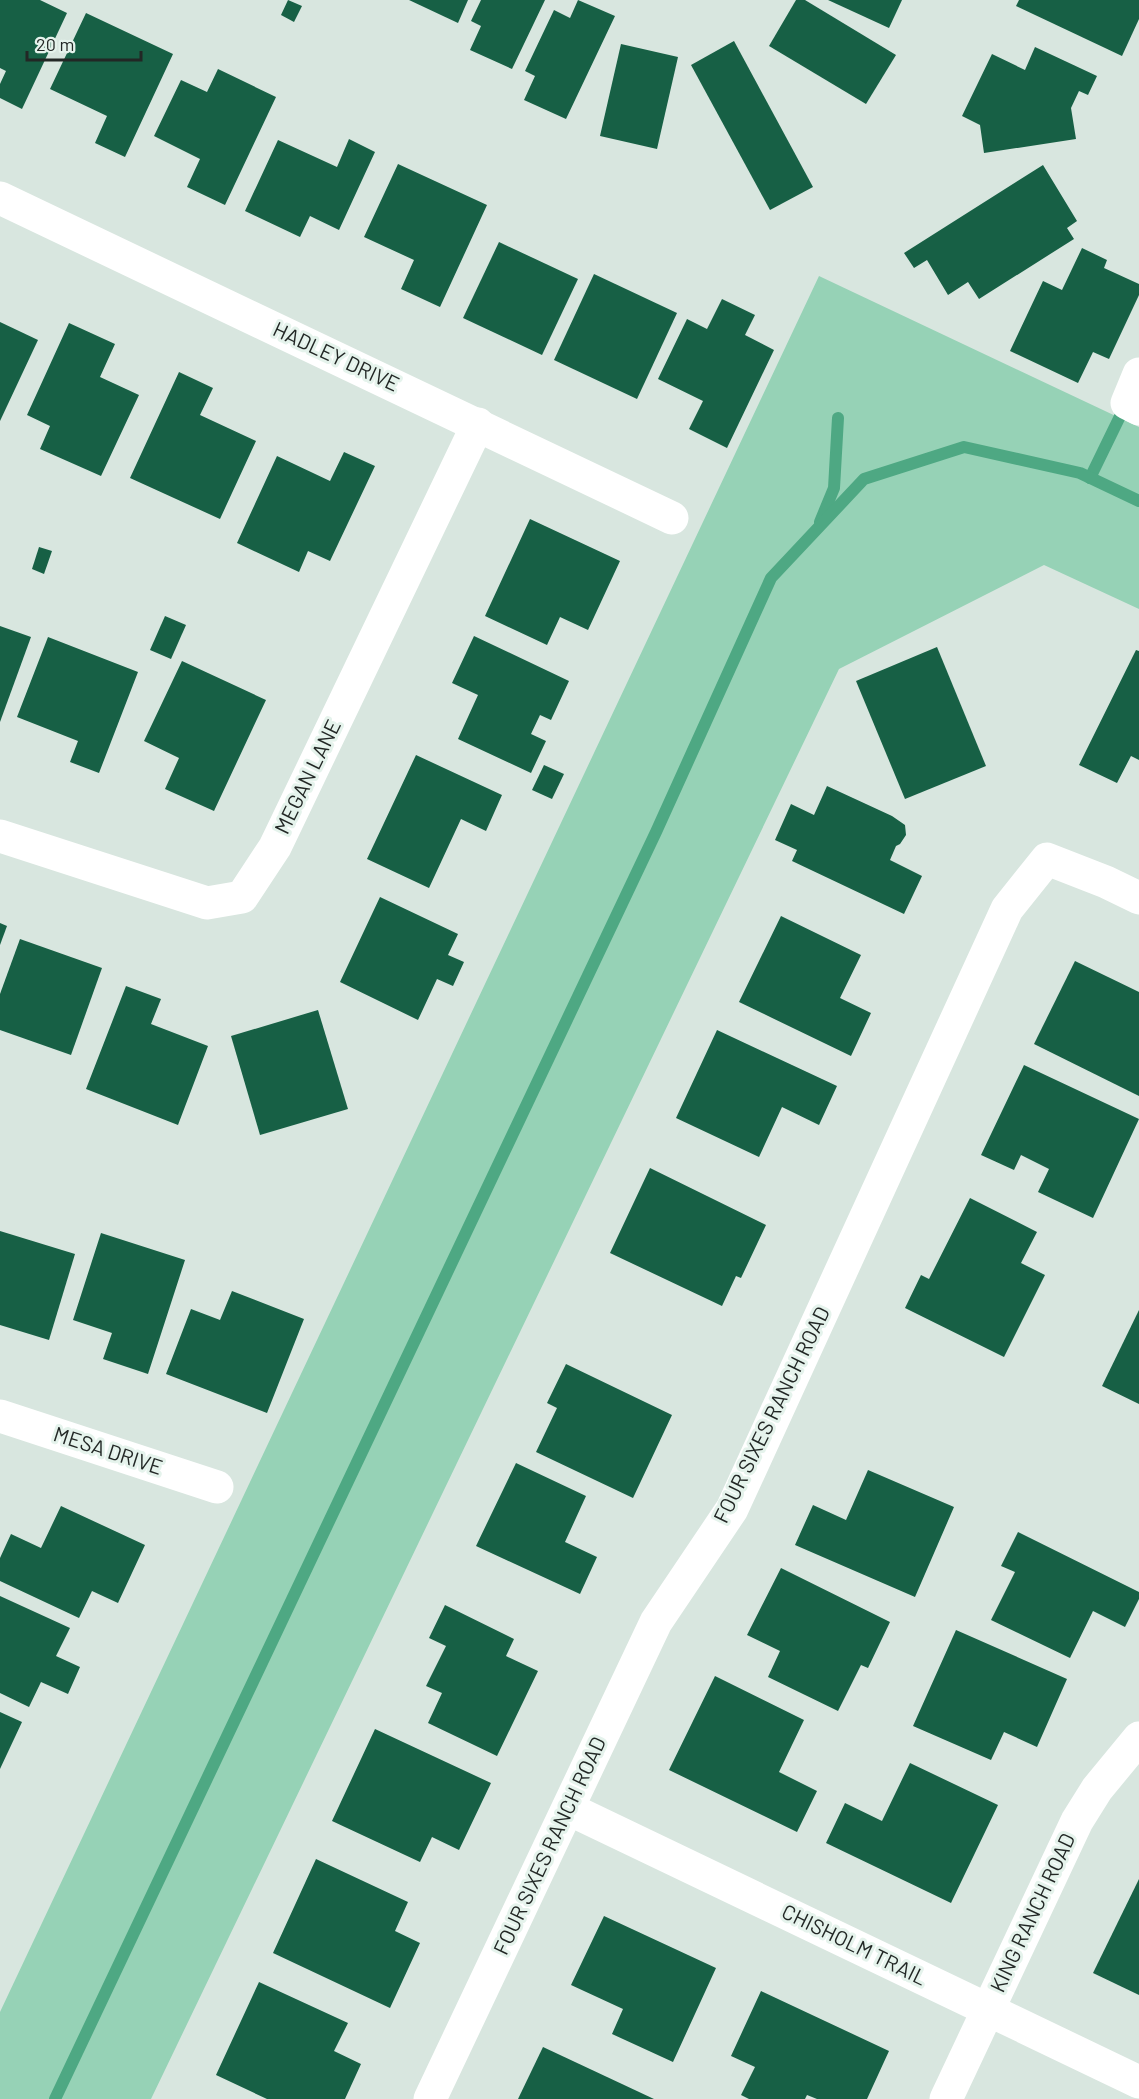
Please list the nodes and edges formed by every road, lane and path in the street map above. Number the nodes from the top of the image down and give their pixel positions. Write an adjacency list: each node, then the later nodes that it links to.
1 (0, 198): 4 (street, HADLEY DRIVE)
2 (1139, 374): 3 (street)
3 (1139, 409)
4 (478, 424): 5 (street, HADLEY DRIVE); 6 (street, MEGAN LANE)
5 (672, 518)
6 (0, 837)
7 (1139, 898): 11 (street, FOUR SIXES RANCH ROAD)
8 (0, 1416): 9 (street, MESA DRIVE)
9 (217, 1487)
10 (1139, 1738): 12 (street, KING RANCH ROAD)
11 (569, 1809): 12 (street, CHISHOLM TRAIL); 14 (street, FOUR SIXES RANCH ROAD)
12 (988, 2009): 13 (street, CHISHOLM TRAIL); 15 (street, KING RANCH ROAD)
13 (1139, 2082)
14 (430, 2099)
15 (946, 2099)

